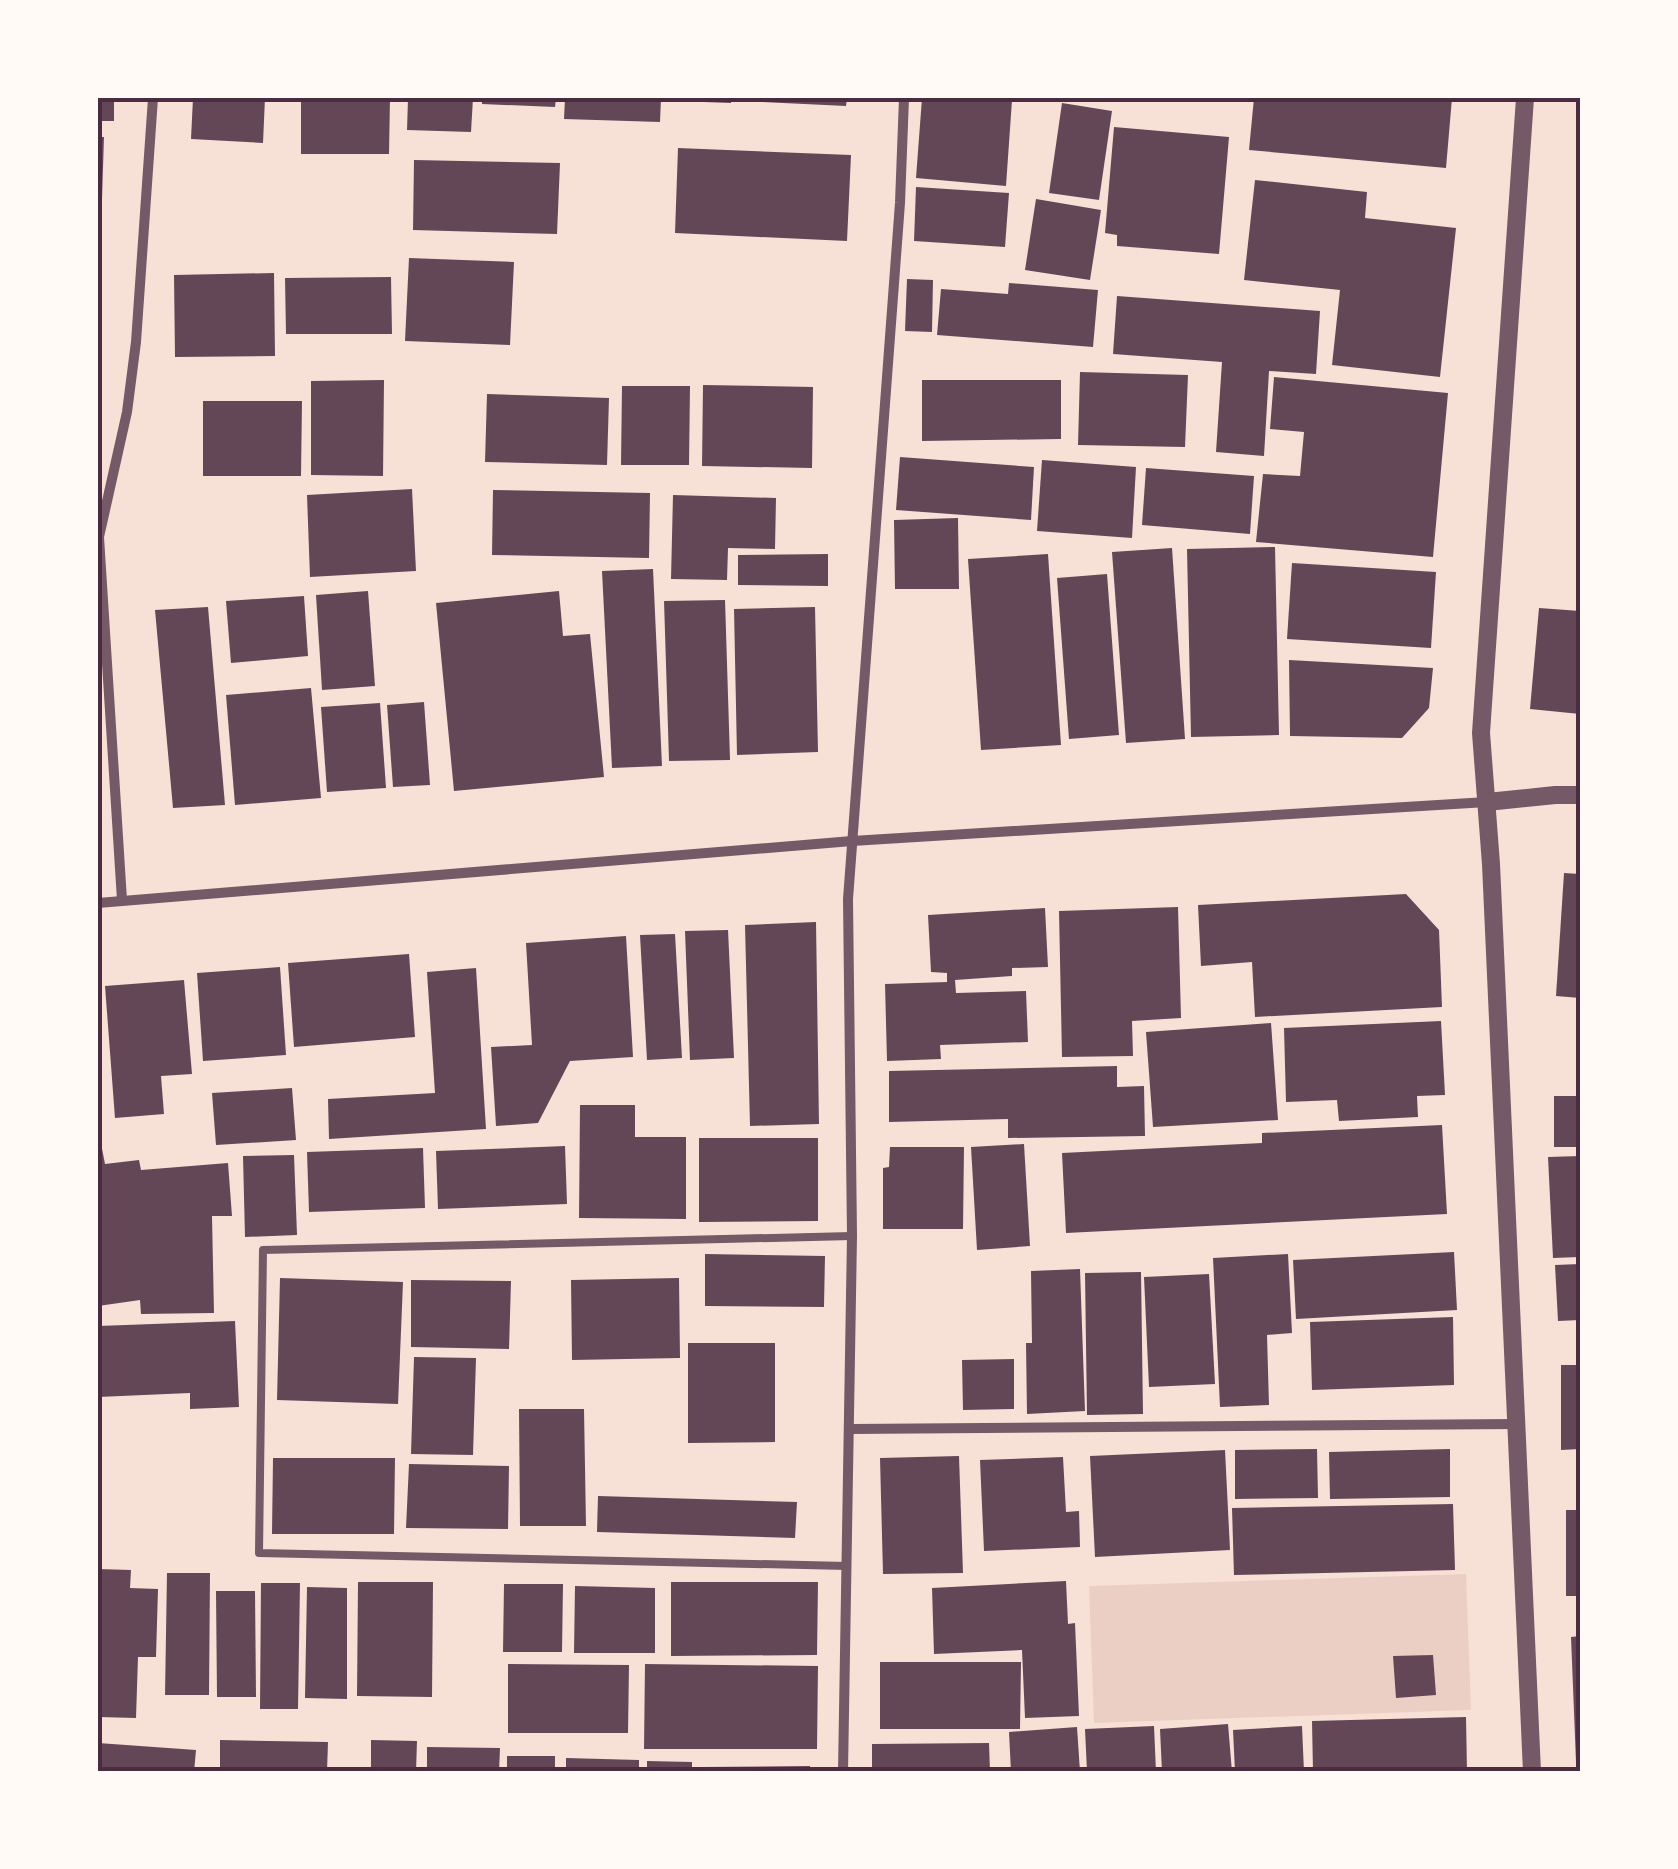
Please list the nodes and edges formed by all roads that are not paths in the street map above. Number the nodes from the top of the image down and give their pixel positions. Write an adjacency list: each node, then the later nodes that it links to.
1 (153, 98): 7 (street)
2 (904, 98): 6 (street)
3 (1525, 98): 5 (street)
4 (1580, 795): 5 (street)
5 (1487, 802): 6 (street); 10 (street)
6 (852, 841): 7 (street); 9 (street)
7 (122, 900): 8 (street)
8 (98, 903)
9 (852, 1236): 11 (street); 12 (lane)
10 (1517, 1424): 11 (street); 14 (street)
11 (850, 1429): 12 (street)
12 (847, 1566): 13 (street)
13 (843, 1772)
14 (1532, 1772)

